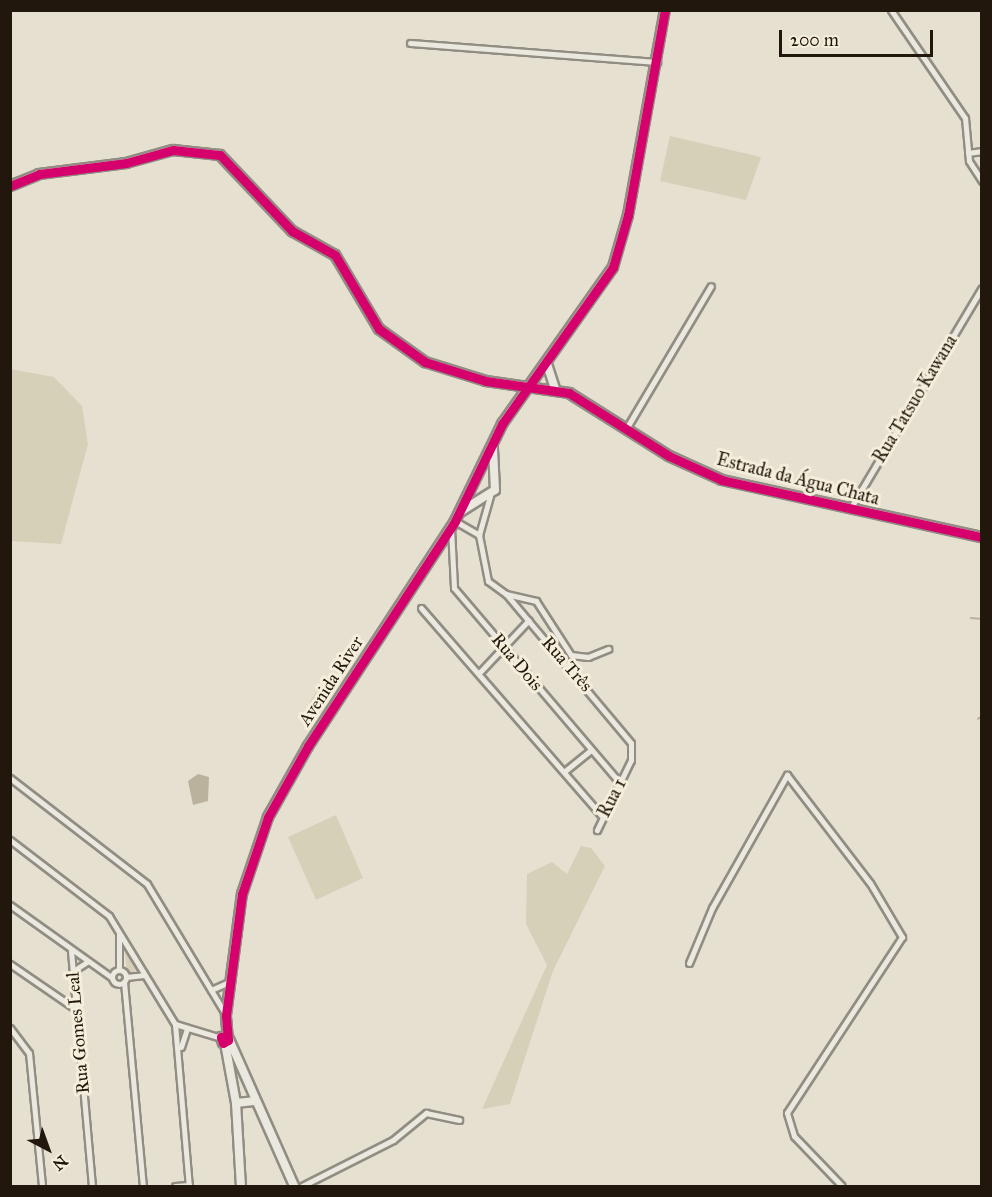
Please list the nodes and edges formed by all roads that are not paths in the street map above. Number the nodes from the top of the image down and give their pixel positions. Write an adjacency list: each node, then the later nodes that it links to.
1 (665, 10): 4 (street)
2 (891, 10): 6 (street)
3 (410, 43): 4 (street)
4 (657, 62): 11 (street)
5 (981, 151): 6 (street)
6 (968, 153): 7 (street)
7 (981, 182)
8 (10, 186): 12 (street, Estrada da Água Chata)
9 (711, 286): 16 (street)
10 (981, 288): 19 (street, Rua Tatsuo Kawana)
11 (547, 363): 13 (street); 14 (street)
12 (507, 384): 13 (street, Estrada da Água Chata); 15 (street)
13 (531, 385): 14 (street, Estrada da Água Chata); 15 (street, Avenida River)
14 (555, 388): 16 (street, Estrada da Água Chata)
15 (518, 402): 17 (street, Avenida River)
16 (626, 429): 19 (street, Estrada da Água Chata)
17 (492, 447): 18 (street); 20 (street, Avenida River)
18 (490, 496): 20 (street); 22 (street)
19 (850, 510): 23 (street, Estrada da Água Chata)
20 (460, 512): 21 (street, Avenida River)
21 (453, 525): 22 (street); 27 (street, Rua Dois); 51 (street, Avenida River)
22 (479, 536): 24 (street, Rua Três)
23 (981, 537)
24 (506, 594): 26 (street, Rua Três); 29 (street)
25 (421, 608): 31 (street)
26 (529, 620): 27 (street); 30 (street, Rua Três)
27 (503, 646): 31 (street); 32 (street, Rua Dois)
28 (608, 649): 29 (street)
29 (565, 651): 30 (street)
30 (559, 655): 33 (street, Rua Três)
31 (480, 672): 34 (street)
32 (591, 750): 34 (street); 36 (street, Rua Dois)
33 (628, 767): 36 (street, Rua 1)
34 (565, 771): 37 (street)
35 (10, 778): 52 (street)
36 (620, 783): 37 (street, Rua 1)
37 (602, 816): 38 (street, Rua 1)
38 (597, 830)
39 (10, 840): 41 (street)
40 (10, 905): 42 (street)
41 (119, 932): 46 (street); 48 (street)
42 (71, 951): 43 (street); 47 (street, Rua Gomes Leal)
43 (87, 962): 47 (street); 49 (street)
44 (689, 963): 71 (street)
45 (10, 964): 53 (street)
46 (119, 970): 49 (street); 50 (street)
47 (73, 971): 53 (street, Rua Gomes Leal)
48 (144, 975): 50 (street); 55 (street)
49 (111, 977): 50 (street)
50 (125, 980): 65 (street)
51 (229, 982): 52 (street); 54 (street, Avenida River)
52 (211, 990): 54 (street)
53 (74, 1008): 64 (street, Rua Gomes Leal)
54 (226, 1018): 58 (street, Avenida River)
55 (175, 1024): 57 (street); 59 (street)
56 (10, 1028): 63 (street)
57 (187, 1029): 58 (street); 59 (street)
58 (225, 1038): 60 (street); 61 (street)
59 (180, 1048): 67 (street)
60 (254, 1101): 61 (street); 69 (street)
61 (236, 1104): 68 (street)
62 (459, 1120): 70 (street)
63 (42, 1186)
64 (92, 1186)
65 (143, 1186)
66 (175, 1186): 67 (street)
67 (189, 1186)
68 (241, 1186)
69 (294, 1186)
70 (302, 1186)
71 (842, 1186)

